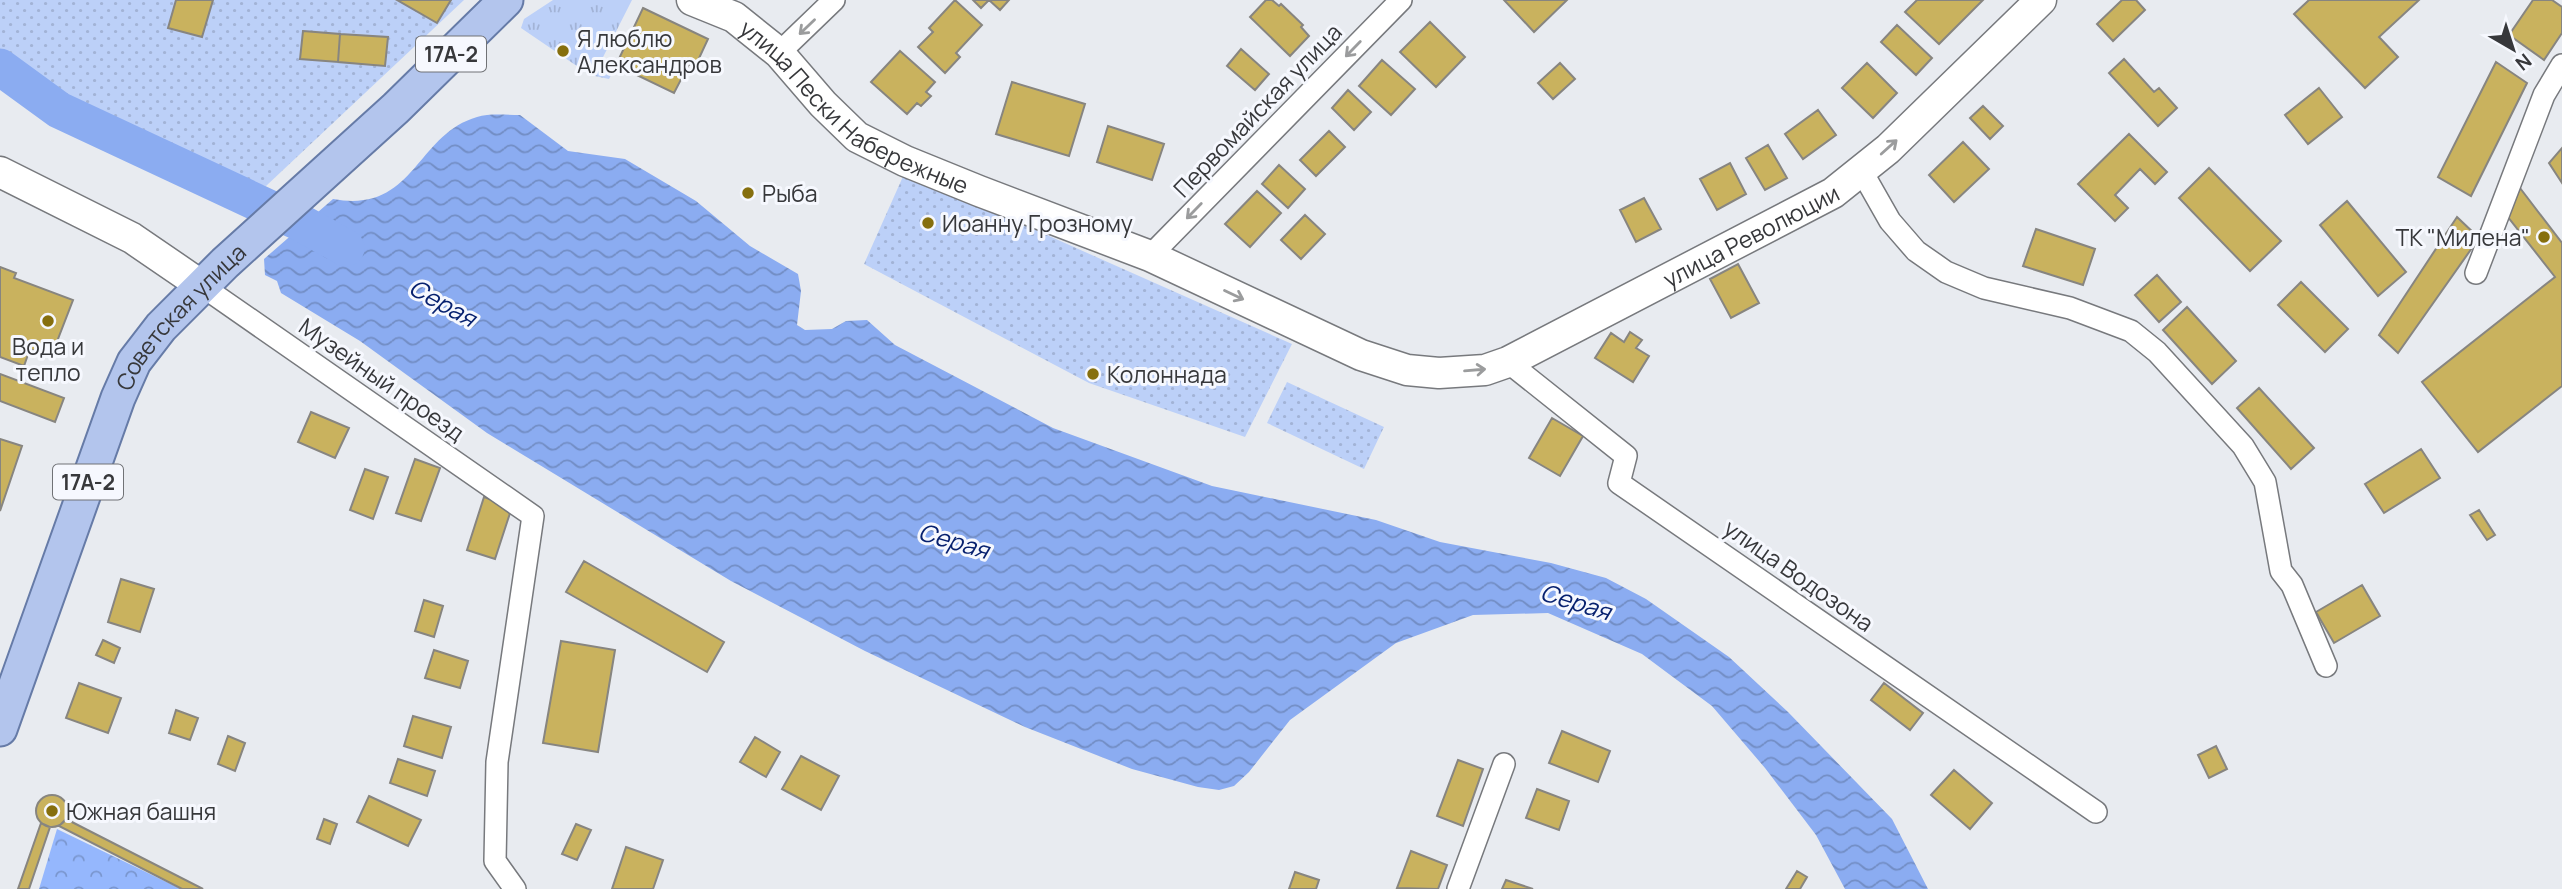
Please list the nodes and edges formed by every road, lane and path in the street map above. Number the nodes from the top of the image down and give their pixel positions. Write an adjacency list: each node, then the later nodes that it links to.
1 (692, 0): 6 (main road, улица Пески Набережные)
2 (834, 0): 6 (street, one-way to 6)
3 (1401, 0): 10 (street, Первомайская улица, one-way to 10)
4 (2041, 0): 8 (main road, улица Революции, one-way to 4)
5 (506, 5): 12 (main road, Советская улица / 17А-2)
6 (779, 53): 10 (main road, улица Пески Набережные)
7 (2562, 65): 11 (street)
8 (1861, 170): 13 (main road, улица Революции); 15 (street)
9 (0, 172): 12 (main road)
10 (1150, 256): 14 (main road, улица Пески Набережные, one-way to 14)
11 (2476, 273)
12 (213, 274): 16 (main road, Советская улица / 17А-2); 19 (street, Музейный проезд)
13 (1508, 362): 14 (main road, улица Революции, one-way to 13); 18 (street, улица Водозона)
14 (1407, 370)
15 (2326, 666)
16 (0, 729)
17 (1504, 764): 20 (street)
18 (2096, 812)
19 (515, 889)
20 (1458, 889)

